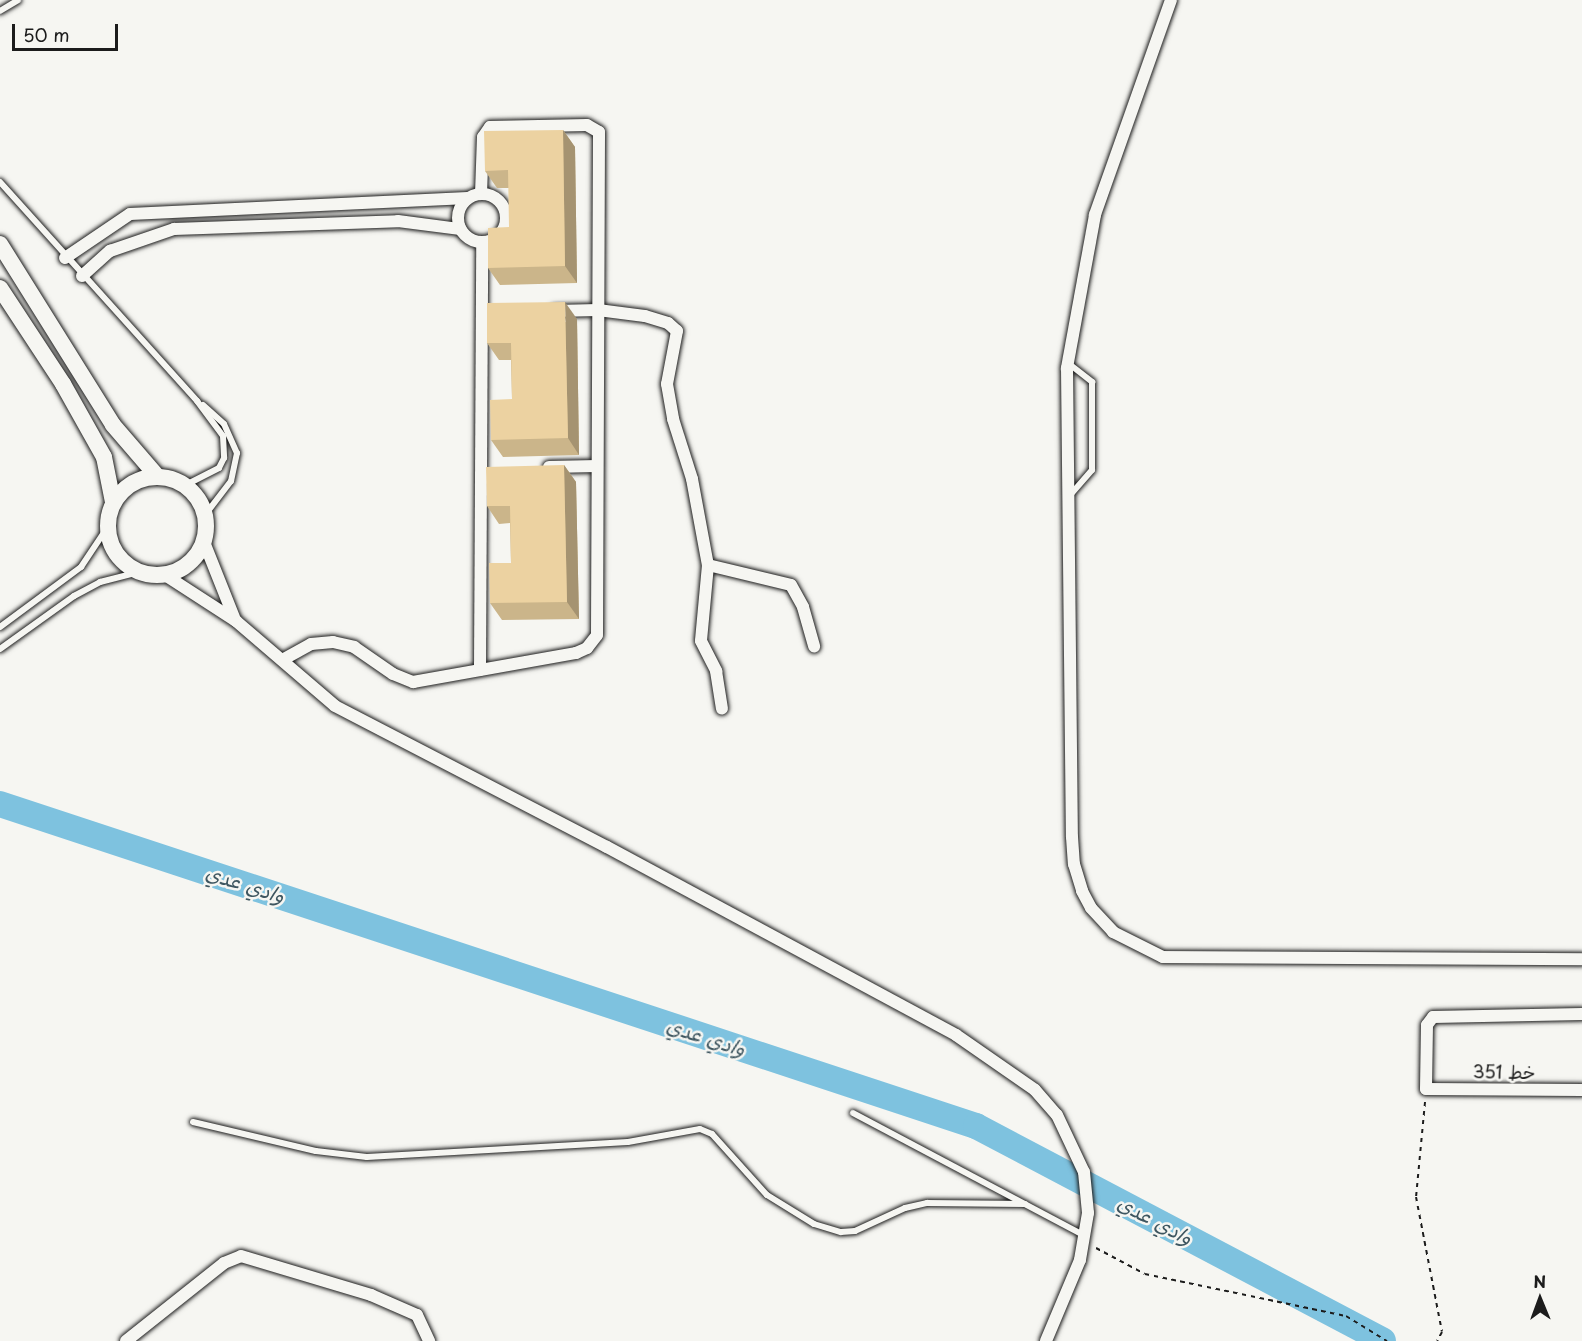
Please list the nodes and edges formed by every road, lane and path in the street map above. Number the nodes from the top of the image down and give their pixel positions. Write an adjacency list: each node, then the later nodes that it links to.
1 (18, 0): 3 (lane)
2 (1171, 0): 15 (street)
3 (0, 11)
4 (0, 182): 10 (lane)
5 (481, 194): 6 (street); 8 (street); 13 (street)
6 (468, 198): 7 (street); 10 (street)
7 (460, 229): 8 (street); 11 (street)
8 (482, 243): 34 (street)
9 (0, 244): 19 (street)
10 (65, 258): 11 (lane)
11 (82, 276): 16 (lane)
12 (0, 288): 22 (street)
13 (598, 310): 14 (street); 17 (street); 26 (street)
14 (540, 311)
15 (1068, 362): 21 (street); 21 (lane)
16 (197, 401): 20 (lane); 23 (lane)
17 (597, 466): 18 (street); 34 (street)
18 (538, 468)
19 (157, 476): 20 (street); 22 (street)
20 (185, 485): 23 (street)
21 (1068, 497): 36 (street)
22 (113, 502): 24 (street)
23 (205, 515): 25 (street)
24 (107, 528): 27 (street); 30 (lane)
25 (204, 542): 28 (street); 29 (street)
26 (708, 565): 31 (street); 35 (street)
27 (139, 572): 28 (street); 32 (lane)
28 (165, 574): 29 (street)
29 (236, 621): 33 (street)
30 (0, 627)
31 (814, 646)
32 (0, 649)
33 (284, 659): 34 (street); 43 (street)
34 (480, 670)
35 (722, 710)
36 (1582, 959)
37 (1582, 1014): 38 (street)
38 (1426, 1089): 39 (street, خط 351); 48 (path)
39 (1582, 1090)
40 (854, 1113): 42 (lane)
41 (193, 1122): 42 (lane)
42 (1025, 1204): 43 (lane)
43 (1084, 1239): 44 (street); 47 (path)
44 (1045, 1340)
45 (126, 1341): 46 (street)
46 (429, 1341)
47 (1387, 1341)
48 (1437, 1341)

